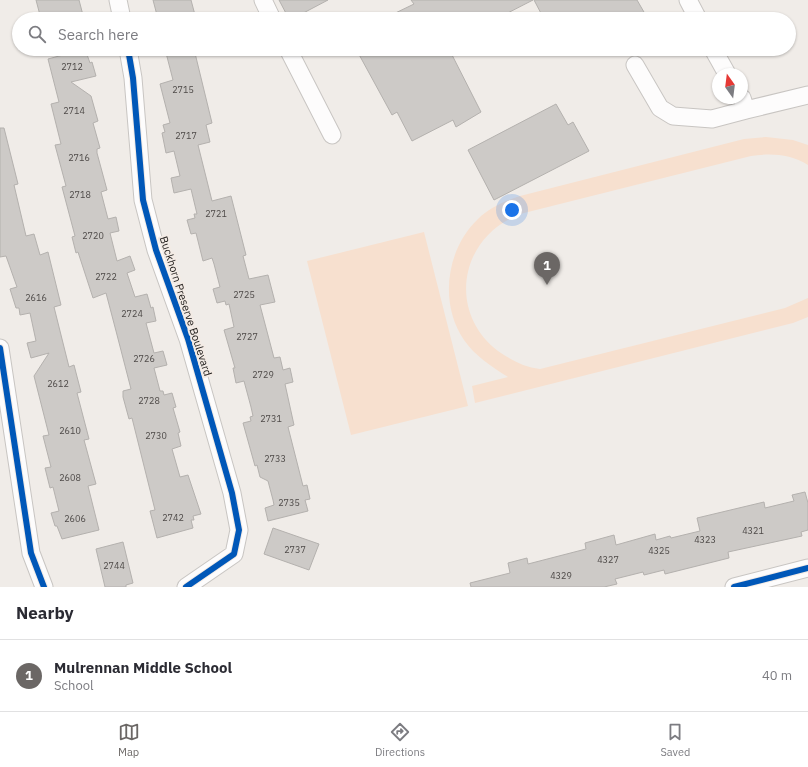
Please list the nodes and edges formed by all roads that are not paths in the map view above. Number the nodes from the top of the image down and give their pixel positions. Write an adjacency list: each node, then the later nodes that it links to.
1 (118, 0): 4 (street)
2 (263, 0): 5 (street)
3 (688, 0): 6 (street)
4 (121, 12)
5 (269, 12)
6 (694, 12)
7 (129, 56): 19 (street, Buckhorn Preserve Boulevard)
8 (292, 56): 15 (street)
9 (717, 56): 11 (street)
10 (635, 65): 14 (street)
11 (724, 68)
12 (808, 95): 13 (street)
13 (748, 103)
14 (744, 104)
15 (332, 136)
16 (0, 348): 18 (street)
17 (808, 568): 20 (street)
18 (44, 587)
19 (186, 587)
20 (734, 587)

